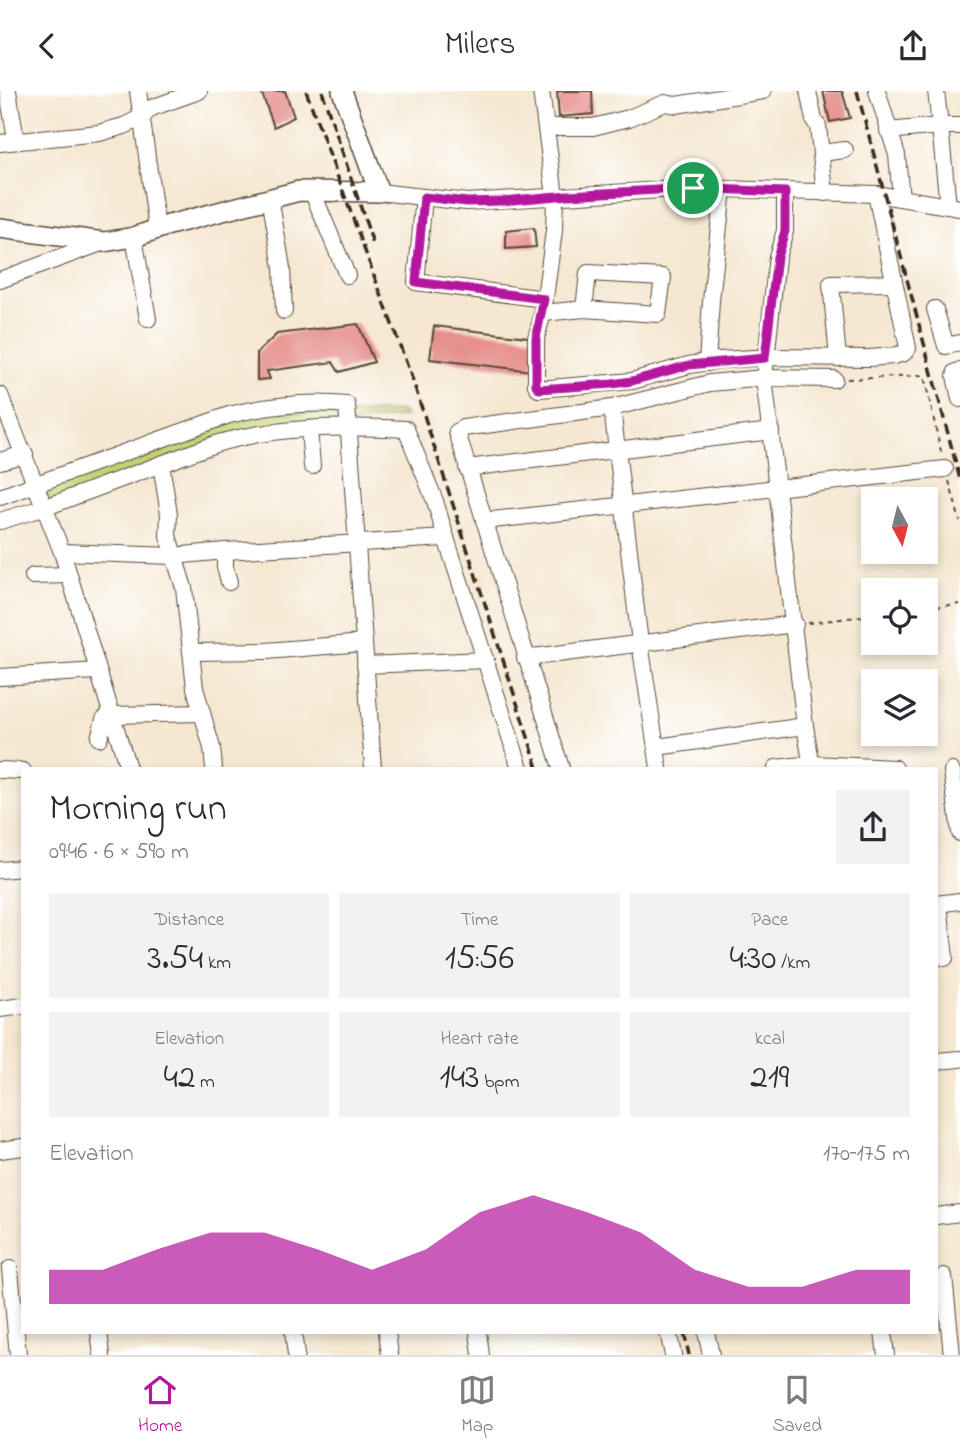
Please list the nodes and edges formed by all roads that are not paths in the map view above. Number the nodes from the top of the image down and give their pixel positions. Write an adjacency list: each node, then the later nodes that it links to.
1 (8, 91): 16 (street)
2 (138, 91): 11 (street)
3 (199, 91): 11 (street)
4 (342, 91): 21 (main road)
5 (541, 91): 13 (street)
6 (764, 91): 10 (street)
7 (808, 91): 18 (street)
8 (877, 91): 15 (street)
9 (936, 91): 12 (street)
10 (664, 97): 13 (street)
11 (142, 117): 16 (street); 31 (street)
12 (940, 126): 14 (street); 15 (street); 29 (street)
13 (546, 127): 25 (street)
14 (960, 127)
15 (888, 131): 28 (street)
16 (8, 142)
17 (845, 150): 18 (street)
18 (821, 153): 23 (street)
19 (723, 189): 22 (street); 25 (street); 45 (street)
20 (312, 191): 21 (main road); 26 (main road); 34 (street)
21 (379, 192): 27 (street)
22 (785, 192): 23 (street); 43 (street)
23 (825, 193): 24 (street)
24 (876, 194): 28 (street); 36 (street)
25 (555, 196): 27 (street); 37 (street)
26 (270, 197): 31 (main road); 40 (street)
27 (424, 197): 37 (street)
28 (901, 198): 29 (street)
29 (954, 207)
30 (0, 228): 33 (main road)
31 (157, 229): 32 (main road)
32 (134, 237): 33 (main road); 41 (street)
33 (104, 242): 35 (street)
34 (346, 275)
35 (0, 280)
36 (894, 283): 44 (street); 44 (street)
37 (543, 306): 38 (street); 45 (street)
38 (584, 309): 38 (street)
39 (935, 309): 42 (street)
40 (284, 311)
41 (148, 319)
42 (960, 344)
43 (765, 358): 44 (street); 45 (street); 47 (street)
44 (838, 358)
45 (707, 363)
46 (960, 371): 49 (street)
47 (764, 378): 48 (street); 51 (street); 54 (street)
48 (834, 379)
49 (960, 399)
50 (2, 404): 56 (street)
51 (612, 408): 55 (street); 60 (street)
52 (349, 428): 53 (street); 62 (street); 69 (street); 70 (street)
53 (309, 429): 58 (street); 59 (street)
54 (771, 431): 55 (street); 63 (street)
55 (615, 450): 60 (street); 65 (street)
56 (25, 454): 57 (street); 62 (street)
57 (0, 461)
58 (161, 464): 66 (street); 73 (street)
59 (312, 467)
60 (467, 468): 68 (street)
61 (945, 469): 63 (street)
62 (37, 484): 64 (street); 66 (street)
63 (778, 487): 65 (street); 77 (street)
64 (0, 497)
65 (623, 505): 68 (street); 79 (street)
66 (46, 507): 67 (street); 72 (street)
67 (0, 521)
68 (484, 521): 81 (street)
69 (446, 538): 70 (street); 82 (street)
70 (356, 543): 71 (street); 78 (street)
71 (225, 551): 73 (street); 76 (street)
72 (62, 552): 73 (street); 74 (street)
73 (173, 556): 80 (street)
74 (69, 575): 75 (street); 84 (street)
75 (33, 576)
76 (229, 582)
77 (795, 624): 79 (street); 88 (street)
78 (363, 643): 80 (street); 83 (street)
79 (640, 643): 81 (street); 90 (street)
80 (193, 652): 86 (street)
81 (525, 657): 96 (street)
82 (486, 660): 83 (street); 95 (street)
83 (365, 665): 94 (street)
84 (98, 671): 85 (street); 87 (street)
85 (0, 677)
86 (202, 713): 87 (street); 93 (street)
87 (112, 715): 89 (street); 92 (street)
88 (805, 726): 90 (street); 91 (street)
89 (99, 738)
90 (657, 747): 97 (street)
91 (812, 766): 98 (street); 99 (street)
92 (128, 767)
93 (214, 767)
94 (373, 767)
95 (520, 767)
96 (561, 767)
97 (659, 767)
98 (794, 767)
99 (849, 767)
100 (0, 770): 101 (street)
101 (21, 771)
102 (949, 771): 103 (street)
103 (960, 832)
104 (21, 868): 105 (street)
105 (0, 870)
106 (960, 901): 107 (street)
107 (938, 904): 108 (street)
108 (945, 958)
109 (21, 1006): 110 (street)
110 (0, 1009)
111 (960, 1059): 112 (street)
112 (938, 1061)
113 (21, 1147): 114 (street)
114 (0, 1150)
115 (960, 1213): 116 (street)
116 (938, 1216)
117 (11, 1269): 126 (street)
118 (947, 1276): 134 (street)
119 (99, 1334): 127 (street)
120 (293, 1334): 128 (street)
121 (387, 1334): 129 (street)
122 (478, 1334): 130 (street)
123 (668, 1334): 131 (street)
124 (706, 1334): 132 (street)
125 (883, 1334): 133 (street)
126 (18, 1355)
127 (102, 1355)
128 (296, 1355)
129 (390, 1355)
130 (481, 1355)
131 (673, 1355)
132 (711, 1355)
133 (886, 1355)
134 (952, 1355)

